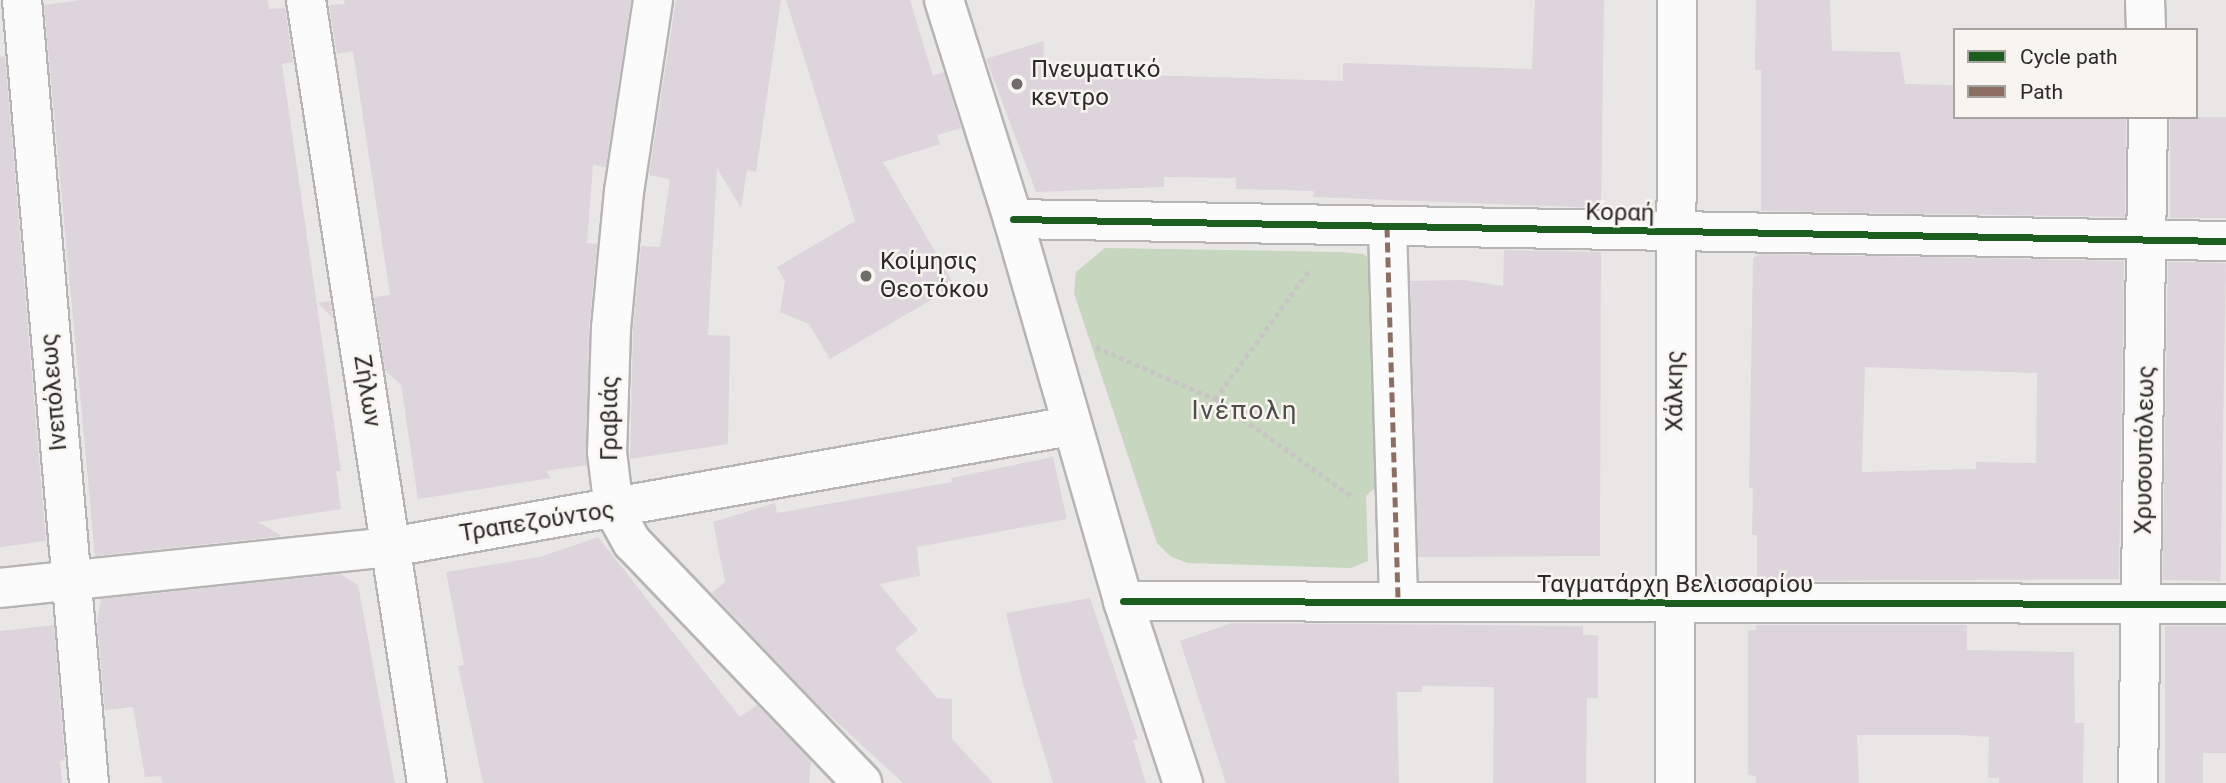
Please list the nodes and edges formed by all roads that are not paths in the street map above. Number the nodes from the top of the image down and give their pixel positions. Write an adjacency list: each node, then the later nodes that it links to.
1 (22, 0): 17 (street, Ινεπόλεως)
2 (306, 0): 16 (street, Ζήλων)
3 (653, 0): 15 (street, Γραβιάς)
4 (944, 0): 9 (street)
5 (1677, 0): 11 (street, Χάλκης)
6 (2146, 0): 7 (street)
7 (2146, 28)
8 (2148, 119): 13 (street, Χρυσουπόλεως)
9 (1013, 219): 10 (street, Κοραή); 14 (street)
10 (1387, 227): 11 (street, Κοραή); 20 (street)
11 (1675, 233): 13 (street, Κοραή); 21 (street, Χάλκης)
12 (2226, 241): 13 (street, Κοραή)
13 (2148, 242): 23 (street, Χρυσουπόλεως)
14 (1070, 426): 15 (street, Τραπεζούντος); 19 (street)
15 (614, 510): 16 (street, Τραπεζούντος); 26 (street, Γραβιάς)
16 (391, 547): 17 (street, Τραπεζούντος); 25 (street, Ζήλων)
17 (70, 582): 18 (street, Τραπεζούντος); 24 (street, Ινεπόλεως)
18 (0, 588)
19 (1123, 601): 20 (street, Ταγματάρχη Βελισσαρίου); 27 (street)
20 (1398, 602): 21 (street, Ταγματάρχη Βελισσαρίου)
21 (1675, 604): 23 (street, Ταγματάρχη Βελισσαρίου); 28 (street, Χάλκης)
22 (2226, 604): 23 (street, Ταγματάρχη Βελισσαρίου)
23 (2142, 606): 29 (street, Χρυσουπόλεως)
24 (89, 783)
25 (427, 783)
26 (862, 783)
27 (1183, 783)
28 (1675, 783)
29 (2138, 783)

